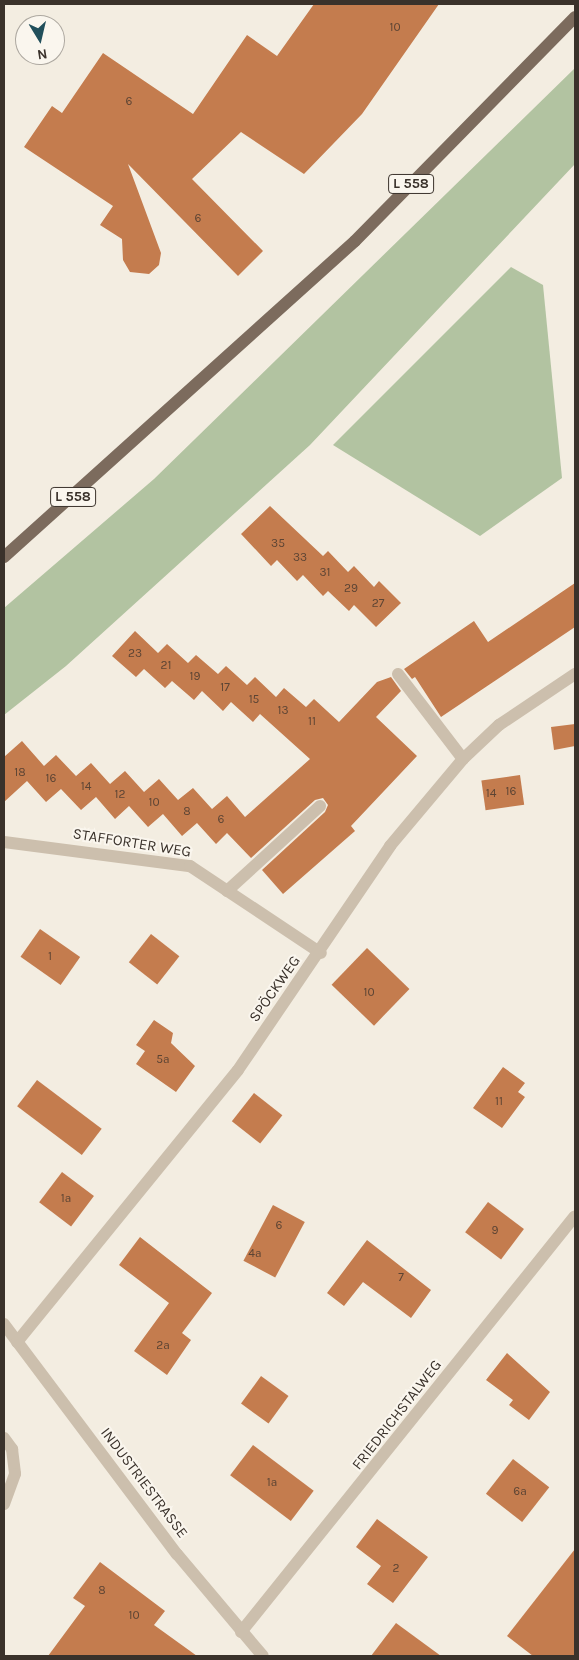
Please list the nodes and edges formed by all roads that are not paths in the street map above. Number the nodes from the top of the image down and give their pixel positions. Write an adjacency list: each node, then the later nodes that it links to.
1 (575, 17): 2 (main road, L 558)
2 (4, 557)
3 (398, 674): 5 (street)
4 (575, 674): 5 (street, SPÖCKWEG)
5 (463, 759): 9 (street, SPÖCKWEG)
6 (320, 806): 8 (street)
7 (4, 842): 8 (street, STAFFORTER WEG)
8 (227, 891): 9 (street, STAFFORTER WEG)
9 (321, 953): 12 (street, SPÖCKWEG)
10 (575, 1216): 15 (street, FRIEDRICHSTALWEG)
11 (4, 1324): 12 (street, INDUSTRIESTRASSE)
12 (17, 1342): 15 (street, INDUSTRIESTRASSE)
13 (4, 1438): 14 (street)
14 (4, 1504)
15 (241, 1632): 16 (street, INDUSTRIESTRASSE)
16 (263, 1656)

